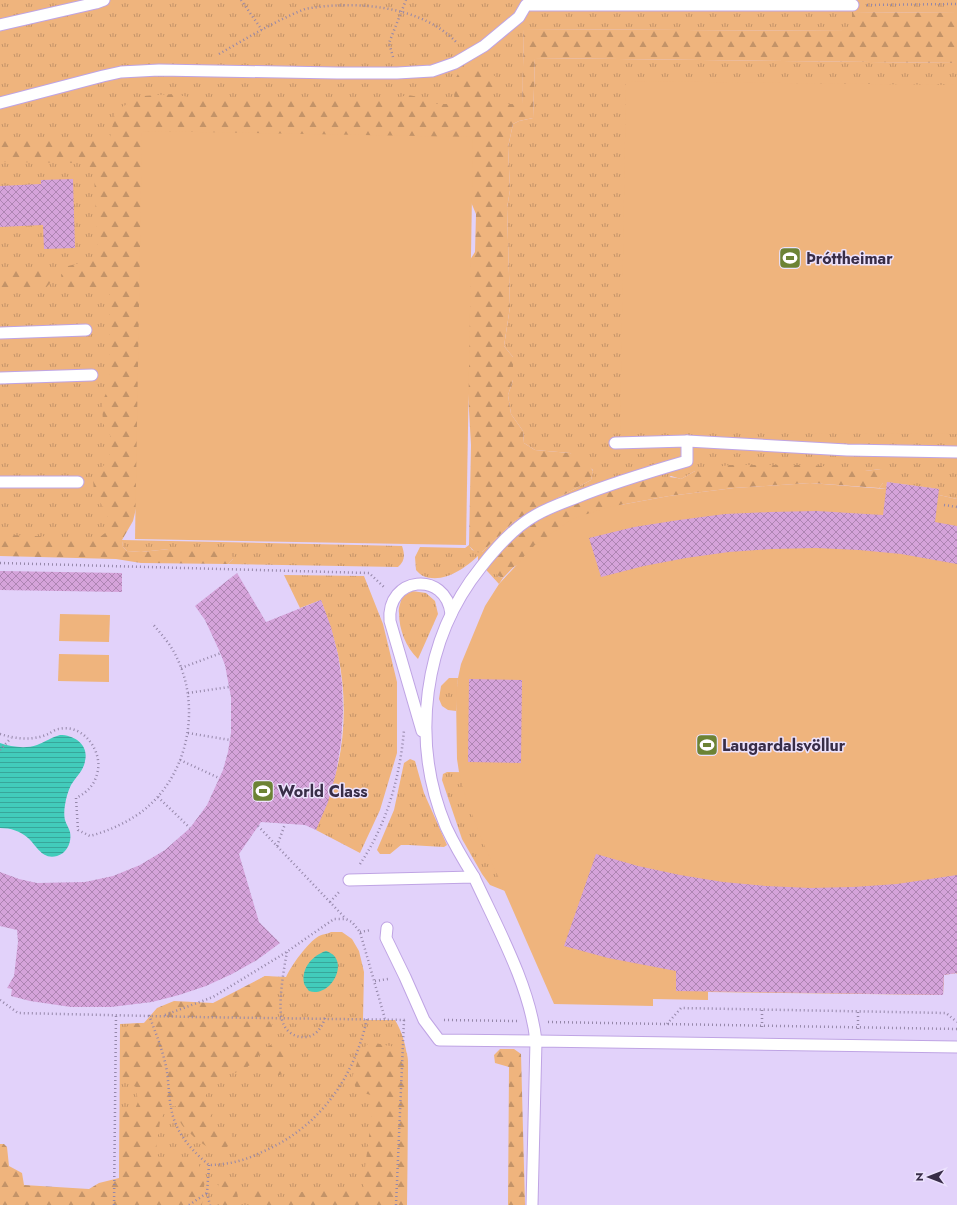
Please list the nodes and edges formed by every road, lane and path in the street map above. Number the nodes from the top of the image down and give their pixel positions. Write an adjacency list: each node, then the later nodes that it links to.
1 (104, 0): 10 (lane)
2 (241, 0): 11 (path)
3 (406, 0): 9 (path)
4 (344, 1): 11 (path)
5 (526, 2): 8 (lane); 13 (lane)
6 (385, 4): 9 (path)
7 (957, 4): 8 (path)
8 (853, 5)
9 (402, 9): 13 (path); 14 (path)
10 (0, 25)
11 (262, 30): 12 (path)
12 (216, 55)
13 (469, 55): 14 (lane)
14 (397, 73): 15 (lane)
15 (0, 103)
16 (86, 330): 17 (lane)
17 (0, 333)
18 (92, 376): 19 (lane)
19 (0, 378)
20 (687, 441): 21 (lane); 22 (lane); 29 (lane)
21 (615, 443)
22 (957, 452)
23 (0, 482): 24 (lane)
24 (78, 482)
25 (944, 505): 26 (path)
26 (957, 507)
27 (0, 563): 28 (path)
28 (395, 596): 29 (lane); 40 (lane)
29 (451, 614): 40 (lane)
30 (152, 623): 32 (path)
31 (221, 653): 32 (path)
32 (181, 668): 34 (path)
33 (229, 687): 34 (path)
34 (188, 693): 36 (path)
35 (404, 723): 50 (path)
36 (188, 732): 39 (path); 42 (path)
37 (0, 734): 38 (path)
38 (11, 738): 41 (path); 44 (path)
39 (230, 740)
40 (426, 745): 49 (lane)
41 (0, 750)
42 (180, 760): 43 (path); 44 (path)
43 (220, 778)
44 (158, 796): 47 (path)
45 (285, 824): 48 (path)
46 (258, 826): 48 (path)
47 (190, 828)
48 (276, 846): 51 (path)
49 (474, 877): 50 (lane); 67 (lane)
50 (349, 880): 51 (path)
51 (330, 902): 52 (path)
52 (346, 919): 54 (path); 64 (path)
53 (387, 928): 66 (lane)
54 (287, 951): 60 (path); 61 (path)
55 (0, 1000): 58 (path)
56 (762, 1010): 57 (path); 69 (path); 70 (path)
57 (858, 1011): 68 (path); 71 (path)
58 (116, 1015): 59 (path); 77 (path)
59 (149, 1015): 60 (path); 75 (path)
60 (163, 1016): 61 (path)
61 (281, 1018): 62 (path); 62 (path)
62 (326, 1018): 63 (path)
63 (367, 1019): 64 (path); 75 (path)
64 (385, 1019): 65 (path)
65 (404, 1020): 66 (path); 80 (path)
66 (424, 1020): 67 (path); 73 (lane)
67 (534, 1022): 69 (path); 73 (lane)
68 (957, 1022)
69 (667, 1024): 70 (path)
70 (762, 1026): 71 (path)
71 (858, 1027): 72 (path)
72 (957, 1029)
73 (536, 1041): 74 (lane); 81 (lane)
74 (957, 1047)
75 (209, 1166): 76 (path)
76 (207, 1193): 78 (path); 79 (path)
77 (114, 1205)
78 (189, 1205)
79 (210, 1205)
80 (396, 1205)
81 (532, 1205)

